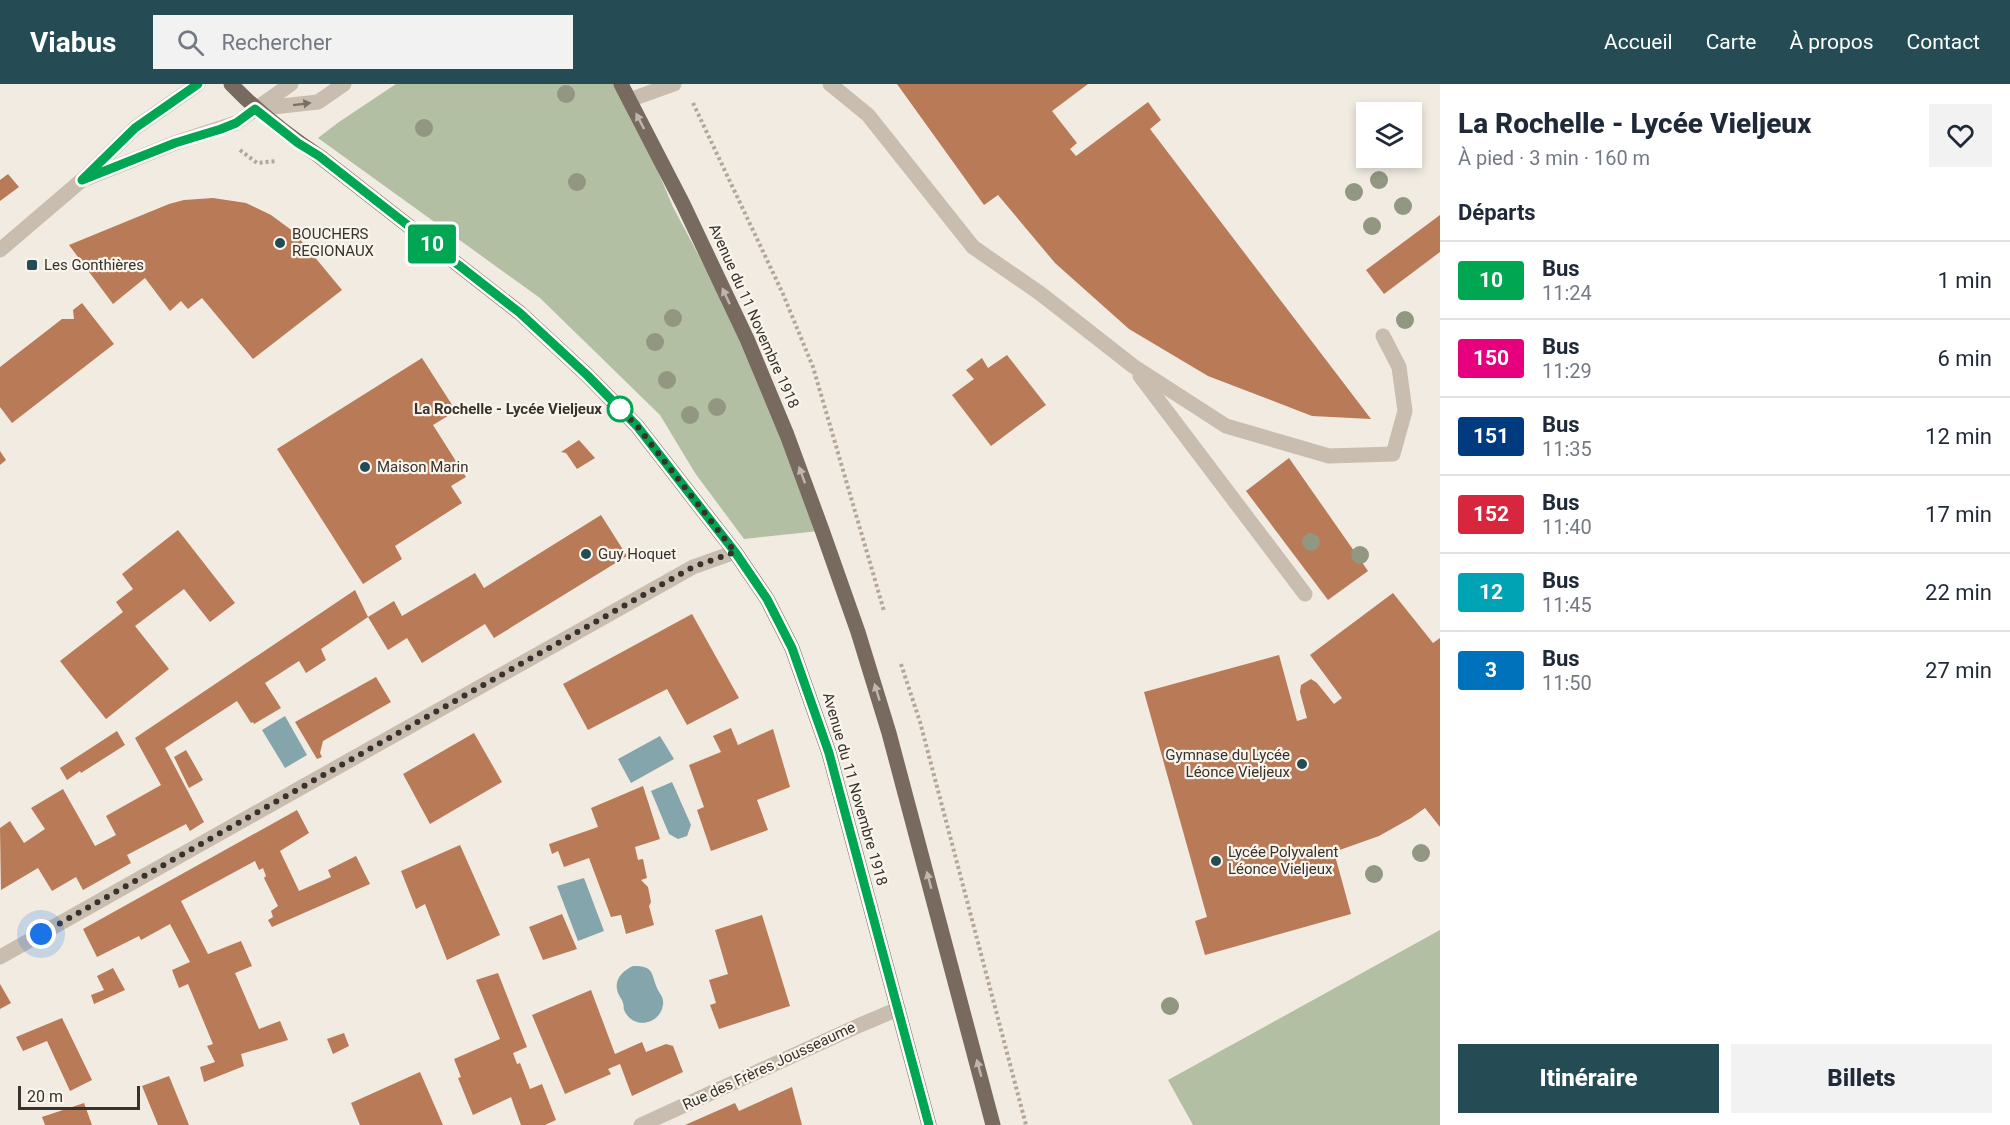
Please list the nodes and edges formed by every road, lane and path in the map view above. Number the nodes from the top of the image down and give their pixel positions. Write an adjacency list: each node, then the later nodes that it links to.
1 (198, 84): 12 (street)
2 (231, 84): 9 (main road, Avenue du 11 Novembre 1918)
3 (291, 84): 9 (street)
4 (344, 84): 9 (street, one-way to 4)
5 (621, 84): 8 (main road, Avenue du 11 Novembre 1918)
6 (674, 84): 8 (street)
7 (830, 84): 15 (street)
8 (630, 100): 22 (main road, Avenue du 11 Novembre 1918, one-way to 8)
9 (255, 109): 12 (street); 16 (main road, Avenue du 11 Novembre 1918)
10 (236, 146): 11 (path)
11 (285, 161)
12 (82, 180): 13 (street)
13 (0, 250)
14 (1383, 336): 15 (street)
15 (1132, 366): 17 (street)
16 (735, 552): 18 (street); 19 (main road, Avenue du 11 Novembre 1918)
17 (1305, 594)
18 (0, 957)
19 (898, 1009): 20 (street, Rue des Frères Jousseaume); 21 (main road, Avenue du 11 Novembre 1918)
20 (641, 1125)
21 (929, 1125)
22 (993, 1125)

